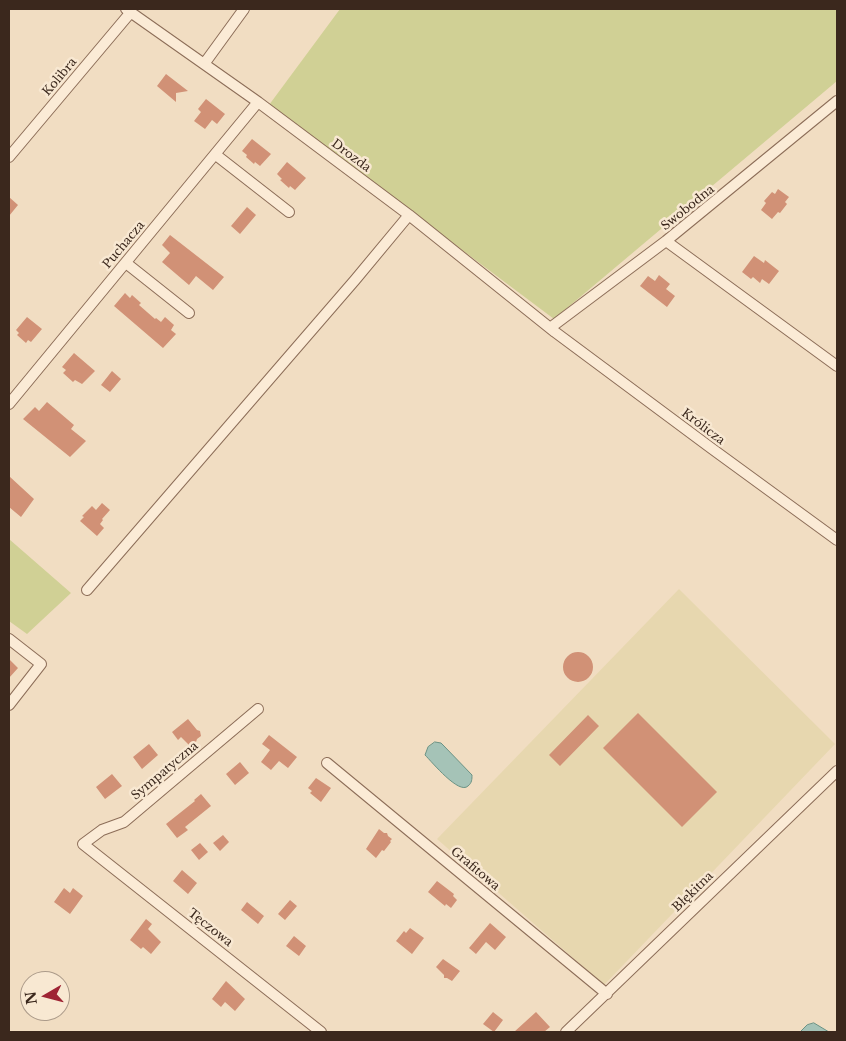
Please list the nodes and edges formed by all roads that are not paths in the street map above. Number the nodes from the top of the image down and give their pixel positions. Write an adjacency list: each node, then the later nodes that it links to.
1 (244, 9): 3 (street)
2 (128, 11): 3 (street, Drozda); 7 (street, Kolibra)
3 (204, 64): 5 (street, Drozda)
4 (837, 101): 10 (street, Swobodna)
5 (258, 102): 6 (street, Puchacza); 9 (street, Drozda)
6 (216, 155): 8 (street); 11 (street, Puchacza)
7 (9, 157)
8 (290, 212)
9 (408, 214): 13 (street, Drozda); 17 (street)
10 (666, 241): 13 (street, Swobodna); 14 (street)
11 (126, 263): 12 (street); 15 (street, Puchacza)
12 (189, 313)
13 (552, 330): 16 (street, Królicza)
14 (837, 366)
15 (9, 404)
16 (837, 540)
17 (87, 590)
18 (9, 639): 19 (street)
19 (9, 705)
20 (258, 709): 23 (street, Sympatyczna)
21 (327, 763): 24 (street, Grafitowa)
22 (837, 771): 24 (street, Błękitna)
23 (82, 844): 25 (street, Tęczowa)
24 (607, 994): 26 (street, Błękitna)
25 (321, 1032)
26 (566, 1032)

